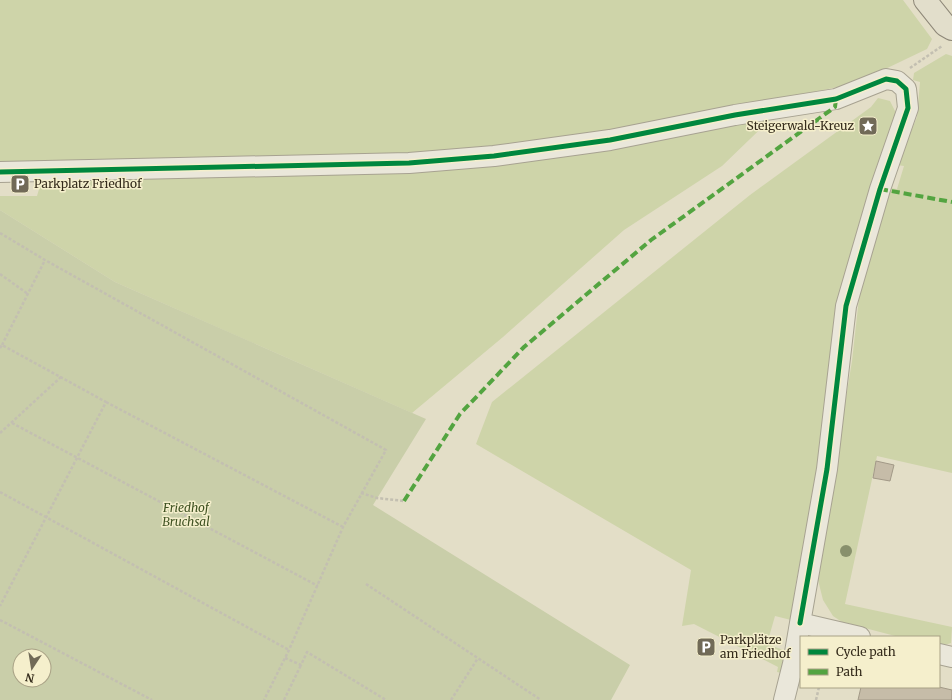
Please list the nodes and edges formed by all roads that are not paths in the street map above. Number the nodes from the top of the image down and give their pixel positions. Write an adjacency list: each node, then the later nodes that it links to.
1 (925, 0): 2 (main road)
2 (947, 37)
3 (0, 172): 4 (street)
4 (800, 623): 5 (street); 8 (street)
5 (856, 636)
6 (940, 654): 7 (street)
7 (952, 657)
8 (784, 700)

